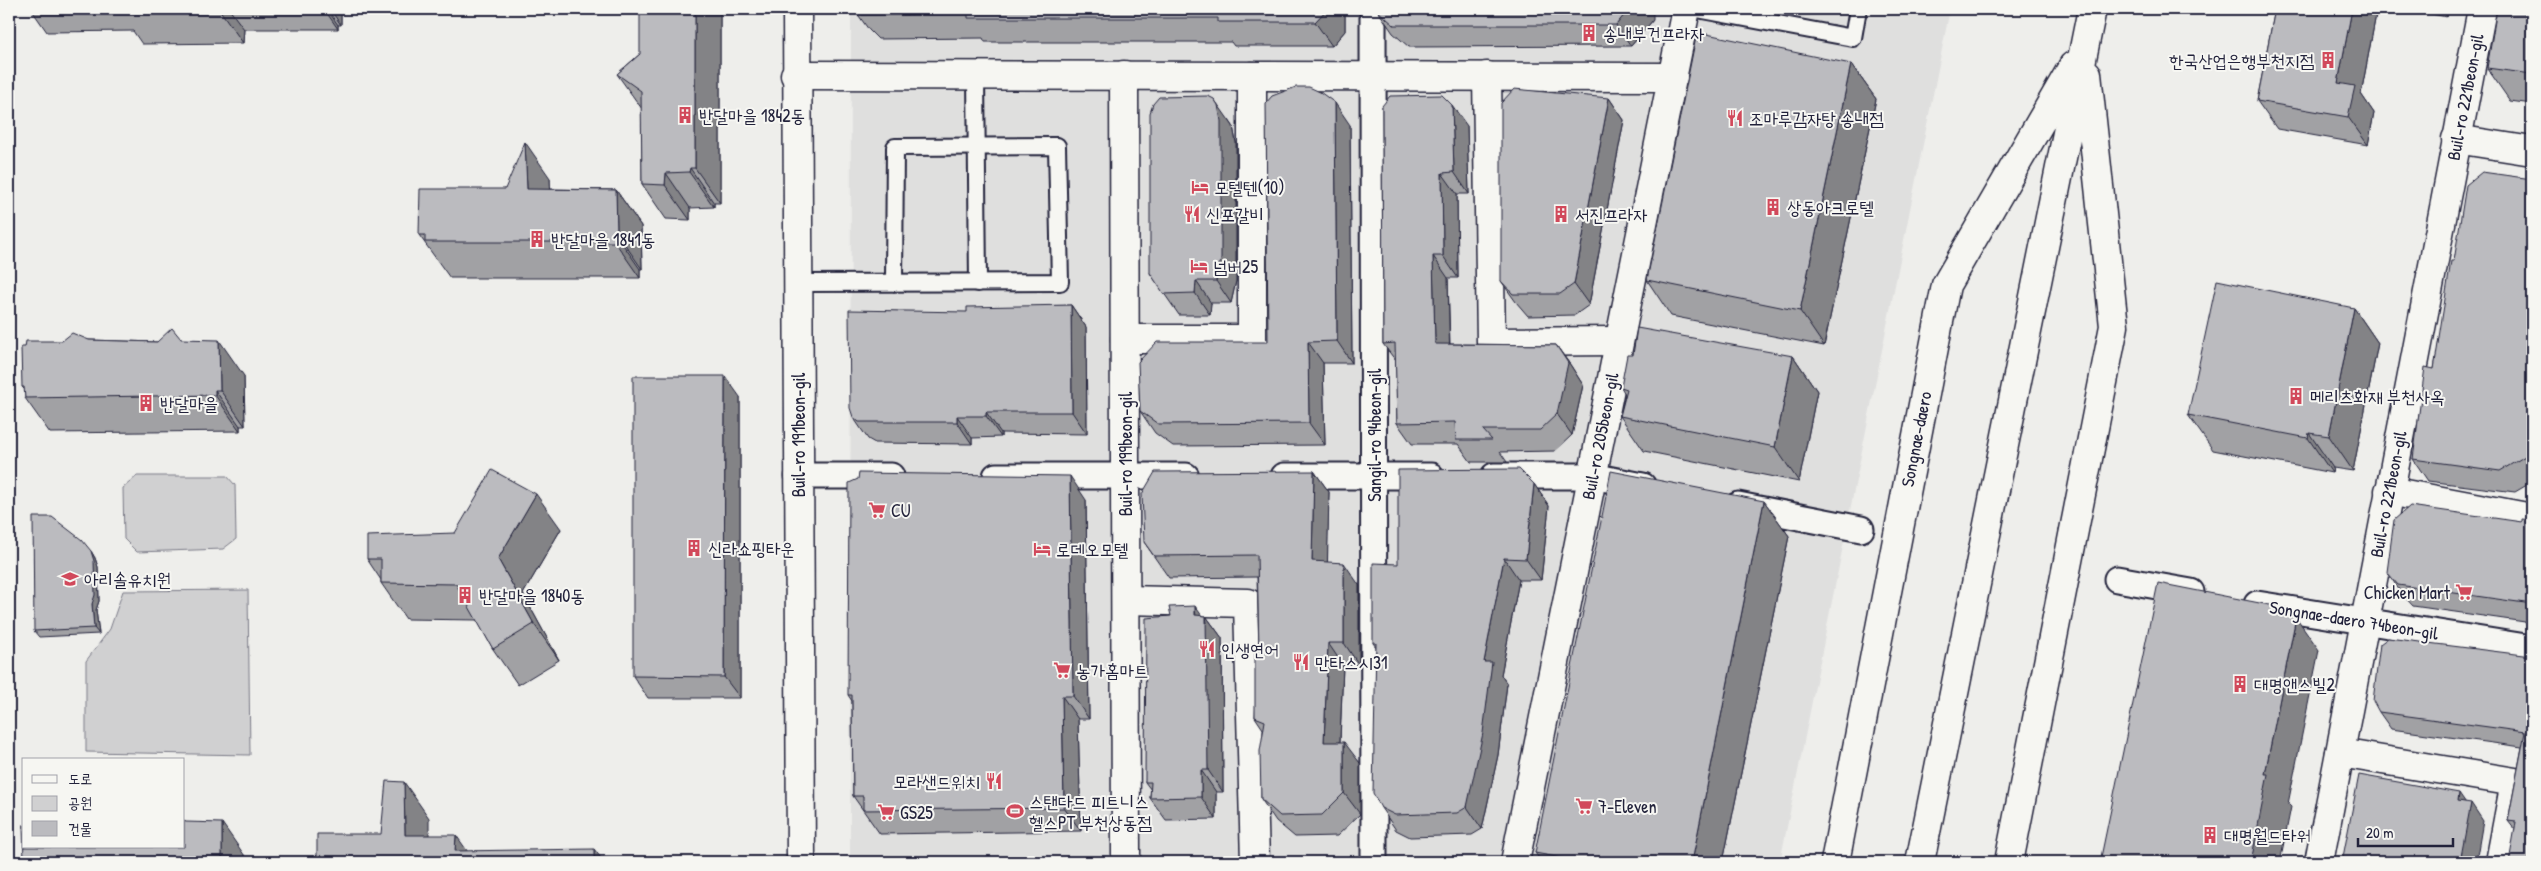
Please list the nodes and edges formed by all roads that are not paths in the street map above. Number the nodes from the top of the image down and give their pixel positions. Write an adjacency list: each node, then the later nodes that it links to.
1 (796, 9): 9 (street, Buil-ro 191beon-gil)
2 (1374, 9): 13 (street, Sangil-ro 94beon-gil)
3 (1686, 9): 15 (street, Buil-ro 205beon-gil)
4 (1697, 9): 5 (lane)
5 (1858, 9)
6 (2092, 9): 8 (street, Songnae-daero)
7 (2482, 9): 16 (street, Buil-ro 221beon-gil)
8 (2084, 48): 47 (street, Songnae-daero); 48 (street, Songnae-daero); 49 (street, Songnae-daero)
9 (796, 74): 10 (street); 19 (street, Buil-ro 191beon-gil)
10 (976, 75): 11 (street); 17 (lane)
11 (1124, 75): 12 (street); 22 (street, Buil-ro 199beon-gil)
12 (1252, 76): 13 (street); 22 (street)
13 (1374, 76): 14 (street); 30 (street, Sangil-ro 94beon-gil)
14 (1487, 76): 15 (street); 23 (street)
15 (1673, 77): 23 (street, Buil-ro 205beon-gil)
16 (2456, 139): 18 (street); 33 (street, Buil-ro 221beon-gil)
17 (977, 147): 20 (lane); 21 (lane); 21 (lane)
18 (2532, 151)
19 (797, 283): 20 (lane); 25 (street, Buil-ro 191beon-gil)
20 (894, 283): 21 (lane)
21 (978, 283)
22 (1125, 339): 24 (street, Buil-ro 199beon-gil)
23 (1619, 341): 31 (street, Buil-ro 205beon-gil)
24 (1125, 475): 27 (street); 28 (street); 38 (street, Buil-ro 199beon-gil)
25 (798, 476): 26 (street); 42 (street, Buil-ro 191beon-gil)
26 (917, 476)
27 (976, 476)
28 (1205, 476)
29 (1264, 476): 30 (street)
30 (1374, 476): 31 (street); 45 (street, Sangil-ro 94beon-gil)
31 (1592, 476): 32 (street); 46 (street, Buil-ro 205beon-gil)
32 (1669, 491)
33 (2389, 491): 35 (street); 39 (street, Buil-ro 221beon-gil)
34 (1717, 501): 36 (street)
35 (2532, 518)
36 (1861, 529)
37 (2117, 579): 39 (street, Songnae-daero 74beon-gil)
38 (1126, 600): 43 (street, Buil-ro 199beon-gil); 44 (street)
39 (2363, 622): 40 (street, Songnae-daero 74beon-gil); 41 (street, Buil-ro 221beon-gil)
40 (2532, 648)
41 (2340, 753): 50 (street, Buil-ro 221beon-gil); 51 (street)
42 (801, 862)
43 (1126, 862)
44 (1255, 862)
45 (1374, 862)
46 (1515, 862)
47 (1835, 862)
48 (1920, 862)
49 (2009, 862)
50 (2319, 862)
51 (2500, 862)

